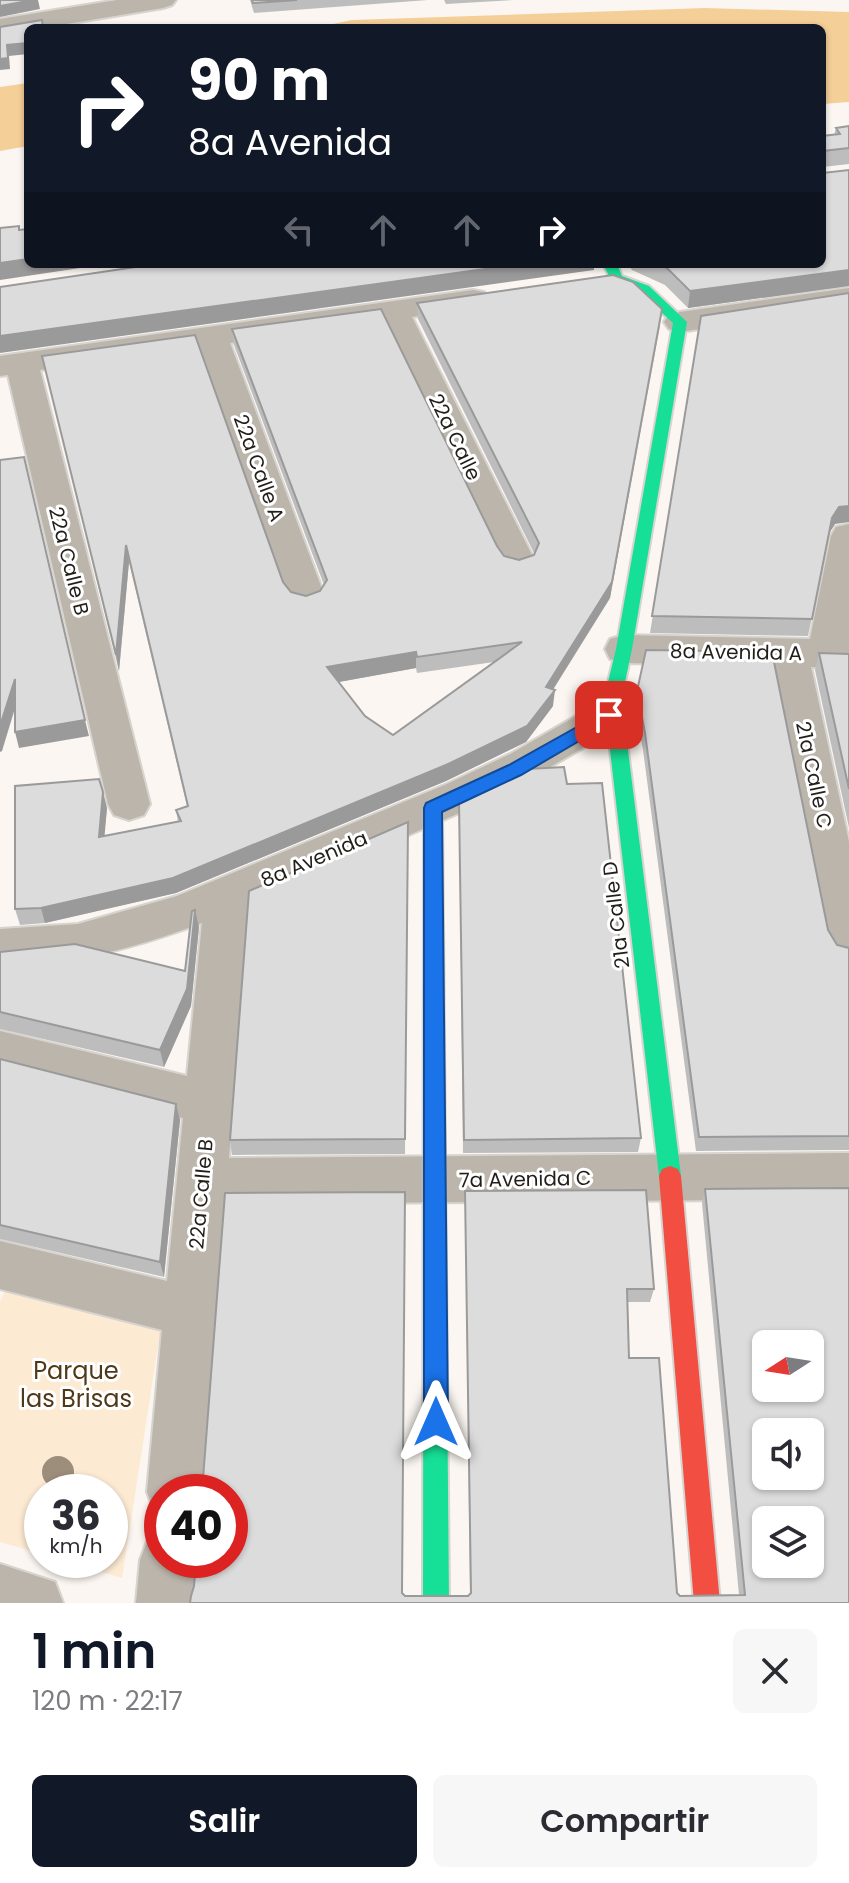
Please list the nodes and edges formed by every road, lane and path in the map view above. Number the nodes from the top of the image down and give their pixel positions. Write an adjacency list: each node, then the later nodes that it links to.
1 (163, 0): 2 (street)
2 (0, 27)
3 (604, 275): 7 (street)
4 (496, 296): 6 (street)
5 (849, 297): 7 (street)
6 (394, 312): 8 (street); 11 (street, 22a Calle)
7 (680, 322): 13 (street, 21a Calle D)
8 (212, 338): 9 (street); 12 (street, 22a Calle A)
9 (11, 365): 16 (street, 22a Calle B)
10 (849, 536): 14 (street, 21a Calle C)
11 (517, 561)
12 (306, 597)
13 (624, 649): 14 (street, 8a Avenida A); 15 (street, 21a Calle D)
14 (821, 653): 19 (street, 21a Calle C)
15 (609, 715): 17 (street, 8a Avenida); 24 (street, 21a Calle D)
16 (129, 804)
17 (433, 808): 18 (street, 8a Avenida); 25 (street)
18 (227, 895): 20 (street, 8a Avenida); 22 (street, 22a Calle B)
19 (849, 945)
20 (0, 948)
21 (0, 1051): 22 (street)
22 (209, 1103): 26 (street, 22a Calle B)
23 (849, 1176): 24 (street, 7a Avenida C)
24 (670, 1177): 25 (street, 7a Avenida C); 35 (street, 21a Calle D)
25 (436, 1180): 26 (street, 7a Avenida C); 34 (street)
26 (202, 1181): 28 (street, 22a Calle B)
27 (0, 1265): 28 (street)
28 (190, 1312): 29 (street, 22a Calle B)
29 (176, 1474)
30 (167, 1578): 33 (street)
31 (0, 1593): 32 (street)
32 (34, 1603)
33 (165, 1603)
34 (436, 1603)
35 (707, 1603)

